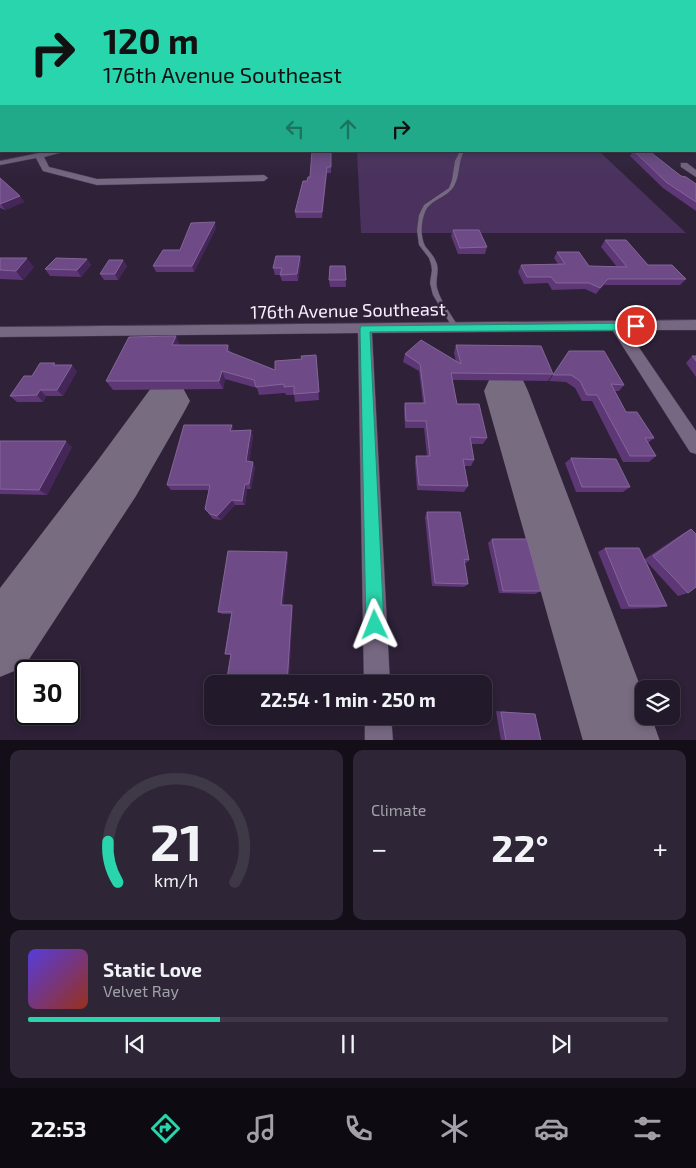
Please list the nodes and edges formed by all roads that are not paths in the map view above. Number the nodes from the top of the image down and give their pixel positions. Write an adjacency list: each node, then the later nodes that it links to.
1 (57, 152): 3 (street)
2 (461, 152): 10 (lane)
3 (39, 156): 4 (street); 7 (street)
4 (0, 163)
5 (684, 165): 6 (street)
6 (696, 174)
7 (264, 178)
8 (617, 326): 9 (street, 176th Avenue Southeast); 10 (street, 176th Avenue Southeast); 13 (street)
9 (696, 326)
10 (456, 328): 11 (street, 176th Avenue Southeast)
11 (365, 329): 12 (street, 176th Avenue Southeast); 14 (street)
12 (2, 335)
13 (696, 446)
14 (377, 675)
15 (378, 725): 16 (street)
16 (379, 740)

